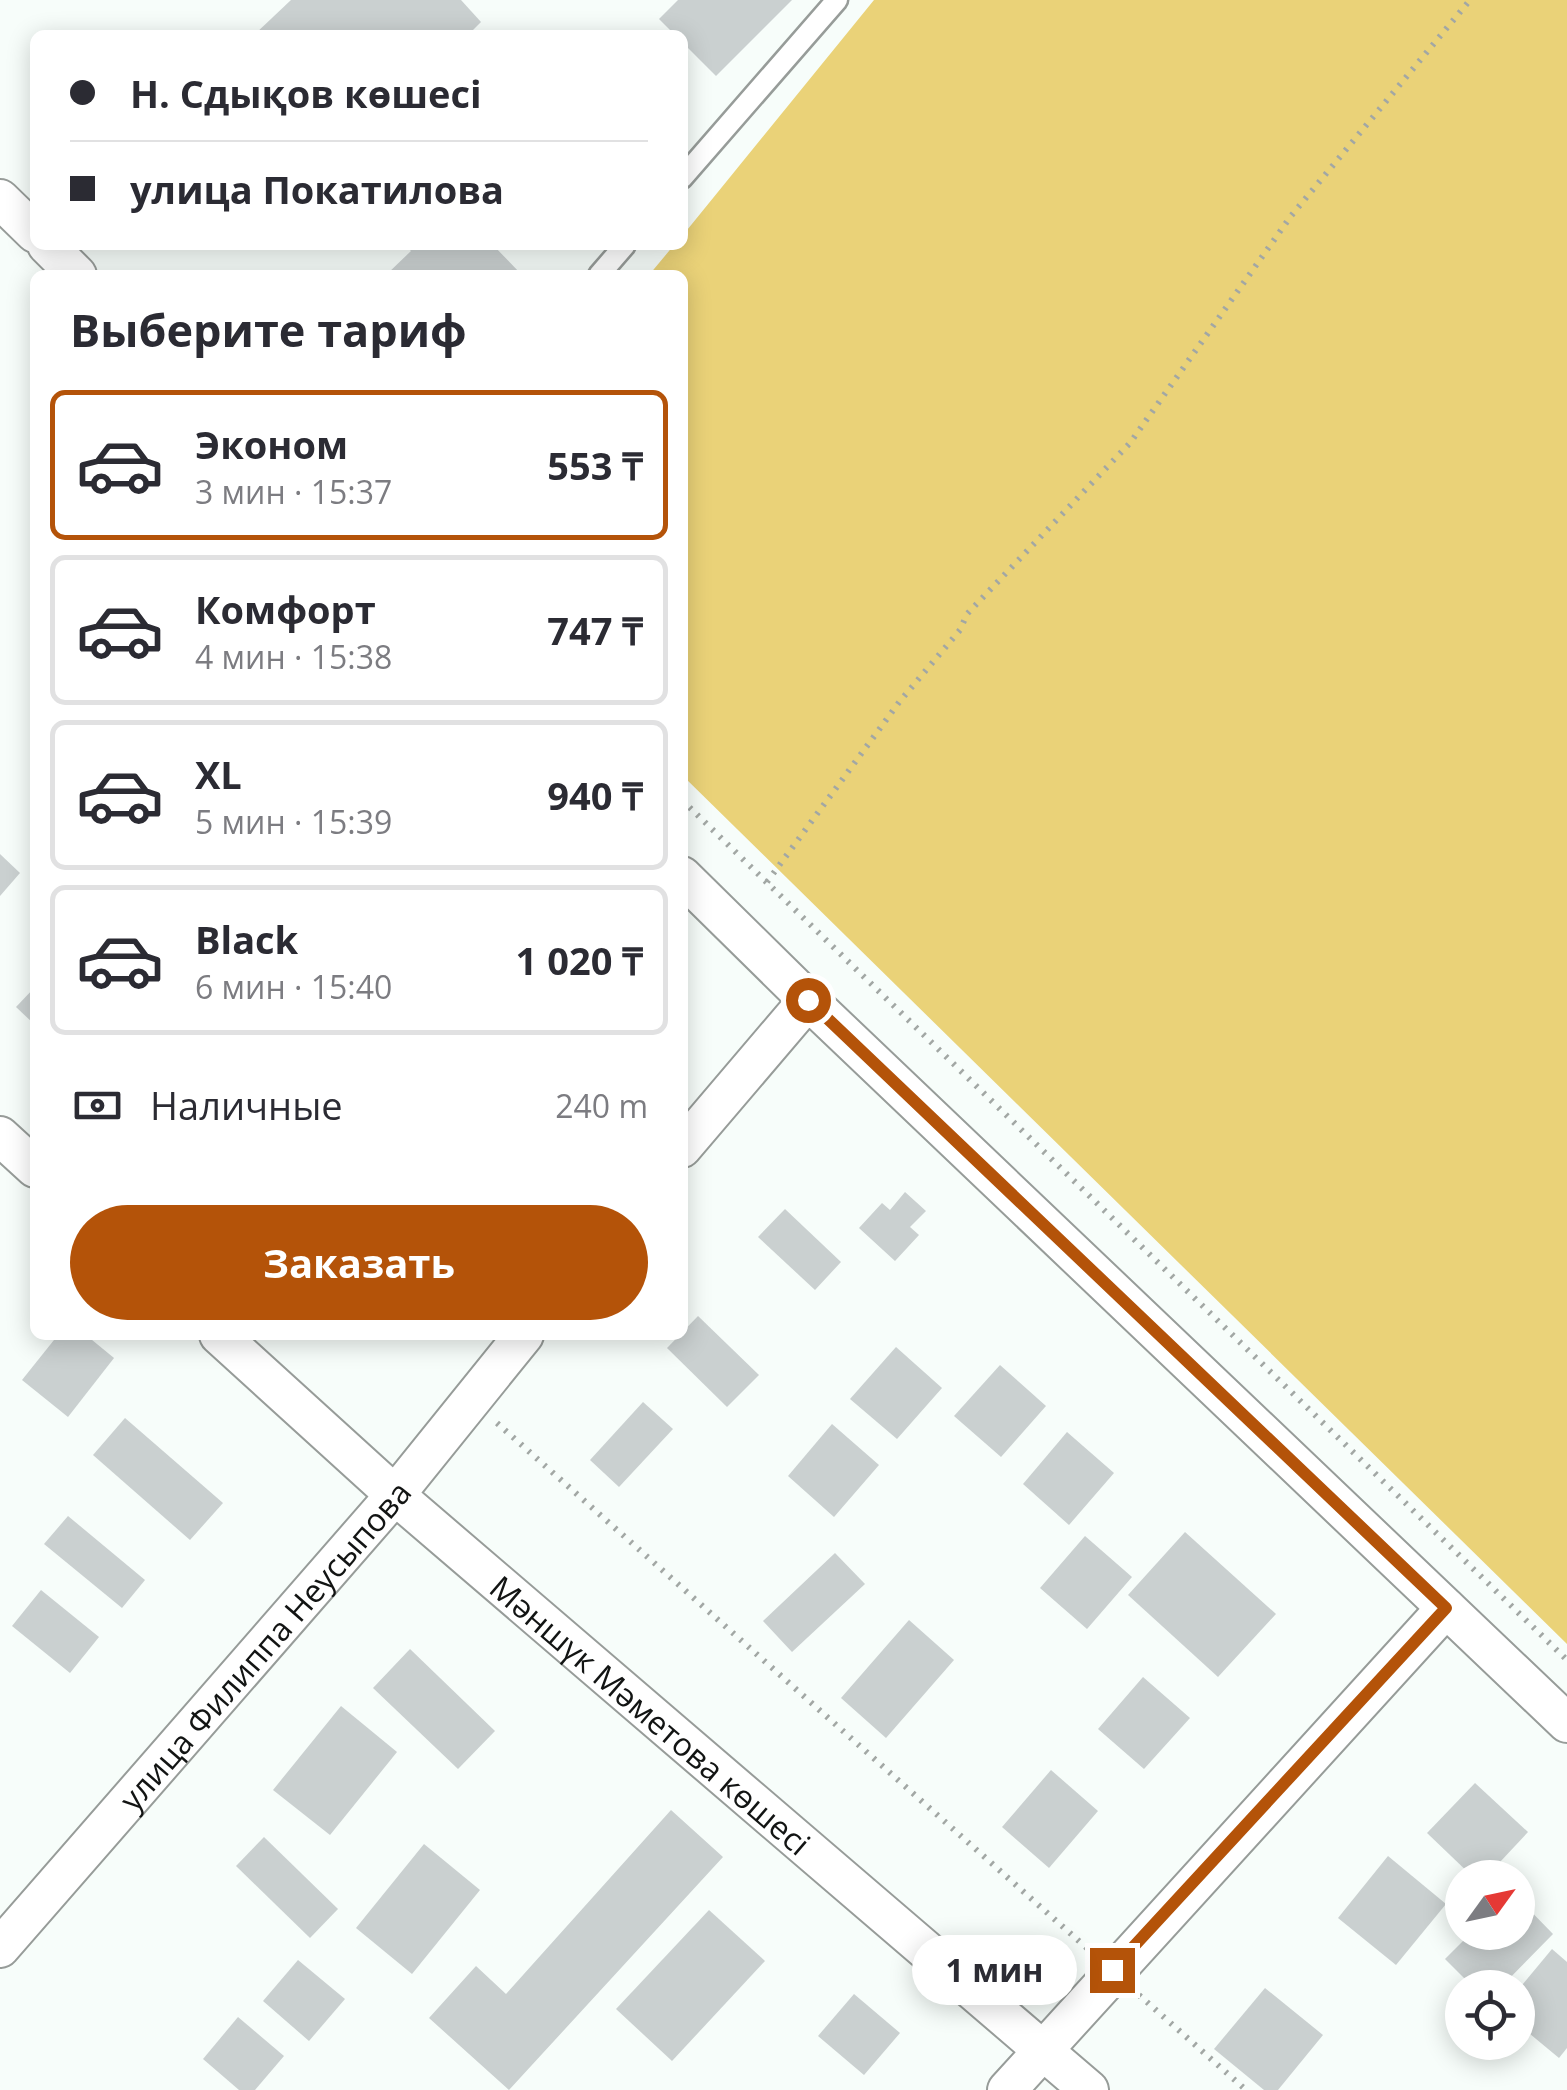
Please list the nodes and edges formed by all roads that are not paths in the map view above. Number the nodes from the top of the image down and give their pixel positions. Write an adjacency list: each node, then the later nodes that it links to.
1 (837, 0): 2 (lane)
2 (688, 171)
3 (0, 199): 4 (street)
4 (30, 229)
5 (52, 250): 7 (street)
6 (621, 250): 8 (lane)
7 (72, 270)
8 (604, 270)
9 (688, 882): 10 (street)
10 (808, 1000): 12 (street); 17 (street)
11 (0, 1136): 13 (street)
12 (688, 1141)
13 (30, 1163)
14 (224, 1340): 16 (street, Мәншүк Мәметова көшесі)
15 (520, 1340): 16 (street, улица Филиппа Неусыпова)
16 (395, 1495): 19 (street, улица Филиппа Неусыпова); 20 (street, Мәншүк Мәметова көшесі)
17 (1446, 1608): 18 (street); 20 (street)
18 (1567, 1723)
19 (0, 1948)
20 (1042, 2048): 21 (street); 22 (street, Мәншүк Мәметова көшесі)
21 (1008, 2090)
22 (1089, 2090)

